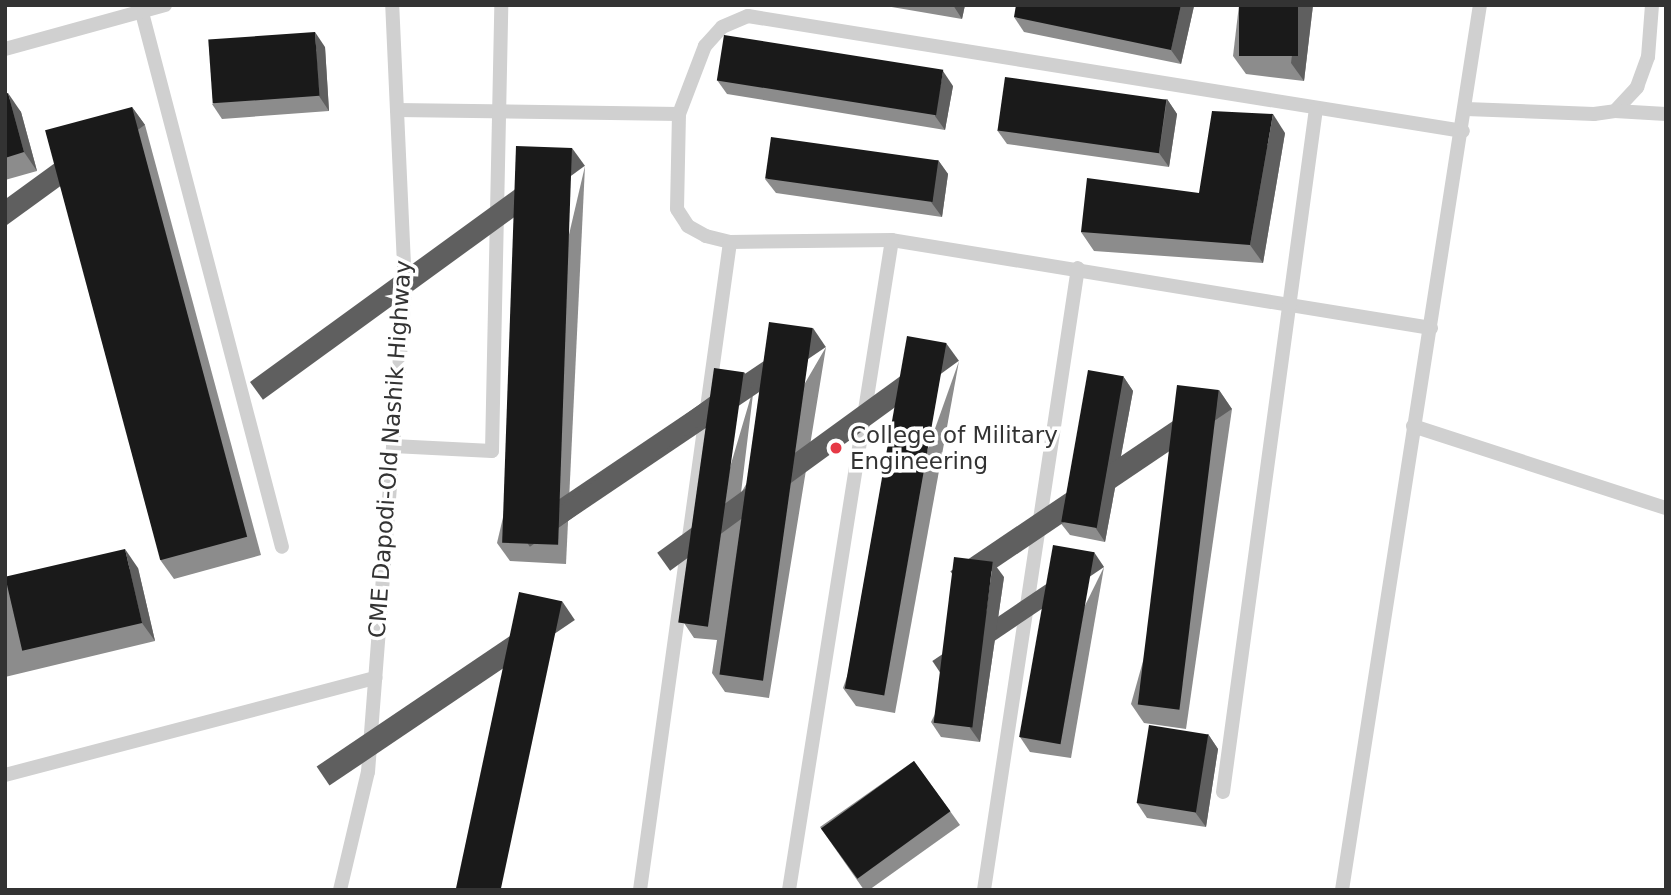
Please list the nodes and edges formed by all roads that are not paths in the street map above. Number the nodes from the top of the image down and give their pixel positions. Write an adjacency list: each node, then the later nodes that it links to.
1 (165, 5): 6 (lane)
2 (392, 5): 10 (lane, CME Dapodi-Old Nashik Highway)
3 (501, 5): 11 (lane)
4 (1480, 5): 9 (lane)
5 (1652, 5): 12 (lane)
6 (141, 8): 7 (lane); 24 (lane)
7 (5, 48)
8 (1316, 108): 13 (lane); 15 (lane); 19 (lane)
9 (1466, 109): 12 (lane); 15 (lane)
10 (397, 110): 11 (lane); 22 (lane, CME Dapodi-Old Nashik Highway)
11 (499, 111): 13 (lane); 22 (lane)
12 (1615, 111): 14 (lane)
13 (679, 114): 17 (lane)
14 (1666, 114)
15 (1464, 131): 20 (lane)
16 (892, 240): 17 (lane); 18 (lane); 30 (lane)
17 (730, 242): 29 (lane)
18 (1078, 268): 19 (lane); 31 (lane)
19 (1290, 308): 20 (lane); 27 (lane)
20 (1431, 328): 21 (lane)
21 (1413, 426): 23 (lane); 32 (lane)
22 (393, 446): 25 (lane, CME Dapodi-Old Nashik Highway)
23 (1666, 508)
24 (282, 547)
25 (375, 678): 26 (lane); 28 (lane, CME Dapodi-Old Nashik Highway)
26 (5, 775)
27 (1223, 792)
28 (340, 890)
29 (640, 890)
30 (789, 890)
31 (984, 890)
32 (1342, 890)

